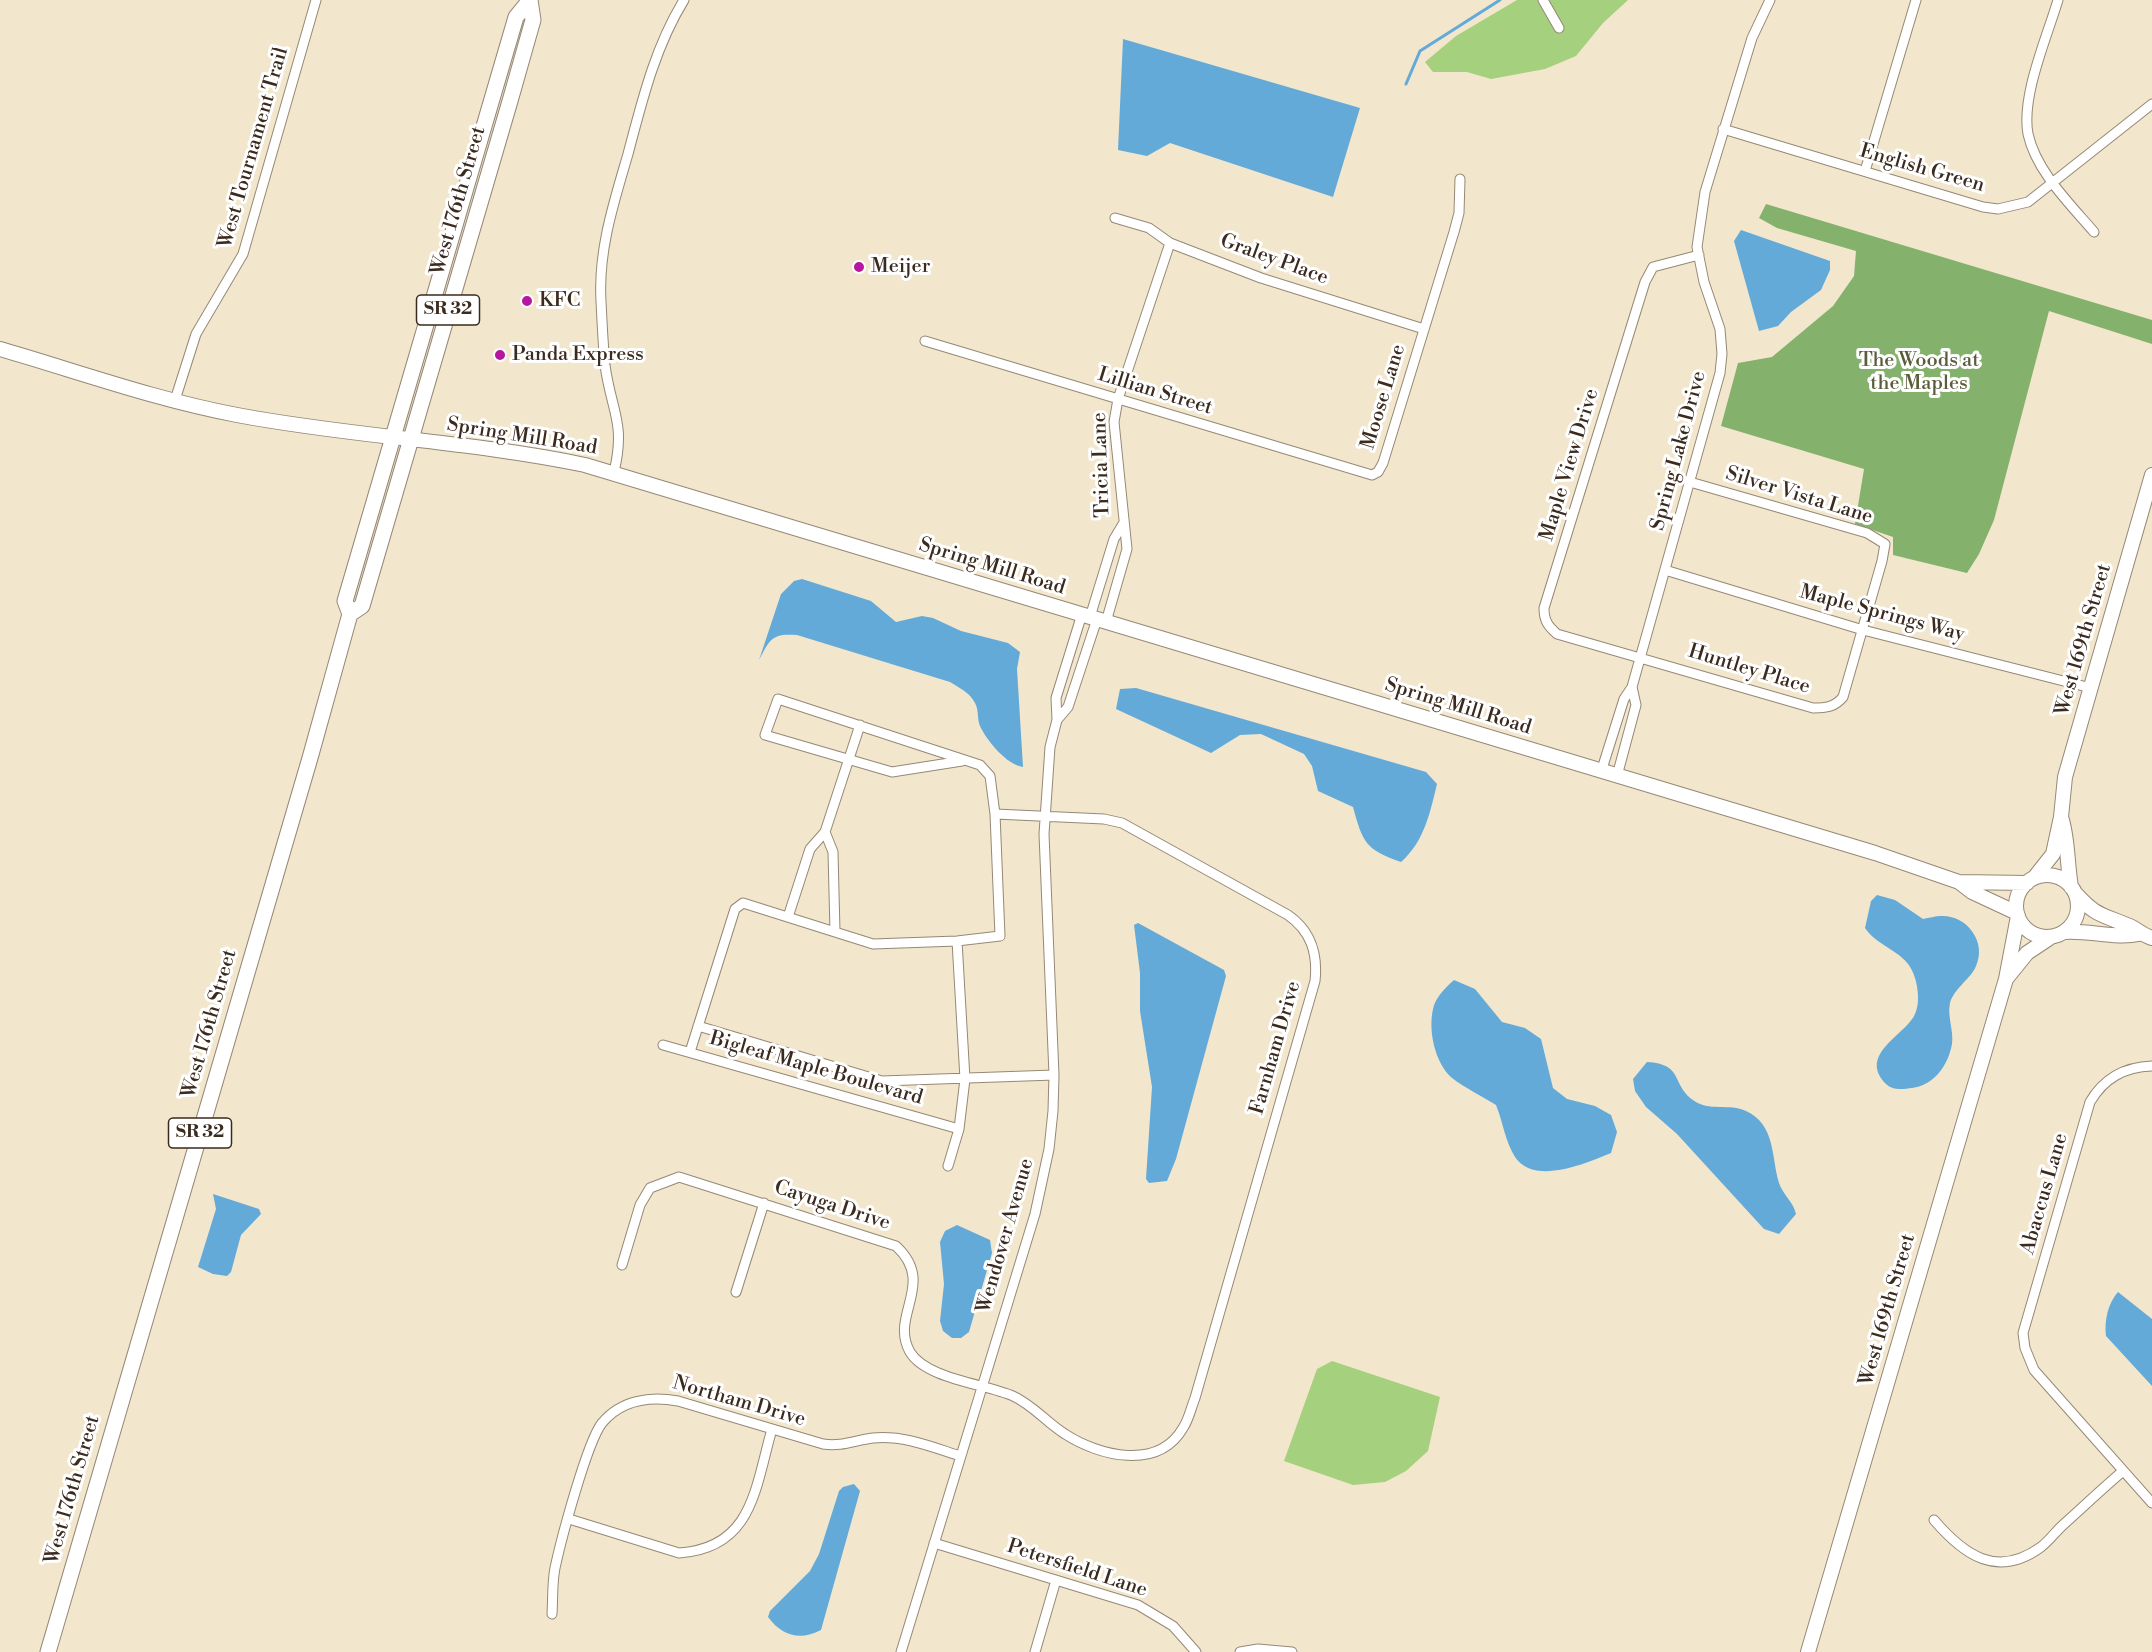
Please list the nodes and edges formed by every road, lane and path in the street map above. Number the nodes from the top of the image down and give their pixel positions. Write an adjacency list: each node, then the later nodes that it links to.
1 (316, 0): 22 (street, West Tournament Trail)
2 (530, 0): 23 (main road, West 176th Street / SR 32); 24 (main road, West 176th Street / SR 32)
3 (684, 0): 25 (street)
4 (1543, 0): 8 (street)
5 (1770, 0): 10 (street, Spring Lake Drive)
6 (1916, 0): 11 (street)
7 (2058, 0): 13 (street)
8 (1559, 28)
9 (2152, 104): 13 (street, English Green)
10 (1723, 129): 11 (street, English Green); 17 (street, Spring Lake Drive)
11 (1865, 171): 13 (street, English Green)
12 (1460, 179): 18 (street, Moose Lane)
13 (2054, 183): 15 (street)
14 (1115, 218): 16 (street, Graley Place)
15 (2094, 232)
16 (1170, 243): 18 (street, Graley Place); 21 (street, Tricia Lane)
17 (1699, 255): 28 (street, Spring Lake Drive); 34 (street, Maple View Drive)
18 (1424, 329): 26 (street, Moose Lane)
19 (925, 341): 21 (street, Lillian Street)
20 (0, 350): 22 (street, Spring Mill Road)
21 (1118, 399): 26 (street, Lillian Street); 29 (street, Tricia Lane)
22 (175, 400): 23 (street, Spring Mill Road)
23 (392, 437): 24 (street, Spring Mill Road); 31 (main road, West 176th Street / SR 32)
24 (410, 440): 25 (street, Spring Mill Road); 31 (main road, West 176th Street / SR 32)
25 (614, 472): 32 (street, Spring Mill Road)
26 (1375, 474)
27 (2152, 475): 36 (street, West 169th Street)
28 (1690, 482): 30 (street, Spring Lake Drive); 33 (street, Silver Vista Lane)
29 (1123, 524): 32 (street, Tricia Lane); 32 (street)
30 (1665, 570): 33 (street, Maple Springs Way); 34 (street, Spring Lake Drive)
31 (350, 614): 79 (main road, West 176th Street / SR 32)
32 (1094, 618): 37 (street, Wendover Avenue); 37 (street); 41 (street, Spring Mill Road)
33 (1864, 628): 34 (street, Huntley Place); 36 (street, Maple Springs Way)
34 (1640, 656): 35 (street, Spring Lake Drive)
35 (1632, 687): 41 (street, Spring Lake Drive); 42 (street)
36 (2091, 688): 45 (street, West 169th Street)
37 (1057, 720): 44 (street, Wendover Avenue)
38 (860, 725): 39 (street); 39 (street); 40 (street)
39 (849, 759): 40 (street); 46 (street)
40 (962, 761): 43 (street)
41 (1601, 772): 42 (street, Spring Mill Road)
42 (1617, 776): 48 (street, Spring Mill Road)
43 (995, 814): 44 (street); 55 (street)
44 (1044, 816): 61 (street, Wendover Avenue); 70 (street, Farnham Drive)
45 (2061, 817): 47 (street, West 169th Street); 49 (street, West 169th Street)
46 (825, 832): 51 (street); 52 (street)
47 (2031, 880): 48 (street, Spring Mill Road); 49 (street); 50 (street)
48 (1959, 882): 50 (street, Spring Mill Road)
49 (2074, 890): 53 (street); 54 (street)
50 (2018, 914): 53 (street); 56 (street, West 169th Street)
51 (788, 917): 52 (street); 57 (street)
52 (835, 932): 55 (street)
53 (2057, 934): 54 (street); 56 (street, West 169th Street)
54 (2146, 936)
55 (957, 941): 62 (street)
56 (2006, 979): 85 (street, West 169th Street)
57 (698, 1026): 59 (street); 62 (street, Bigleaf Maple Boulevard)
58 (663, 1045): 59 (street, Bigleaf Maple Boulevard)
59 (690, 1052): 63 (street, Bigleaf Maple Boulevard)
60 (2152, 1066): 72 (street, Abaccus Lane)
61 (1054, 1075): 62 (street, Bigleaf Maple Boulevard); 68 (street, Wendover Avenue)
62 (965, 1079): 63 (street)
63 (959, 1129): 64 (street)
64 (948, 1166)
65 (764, 1203): 66 (street, Cayuga Drive); 67 (street); 68 (street, Cayuga Drive)
66 (622, 1265)
67 (736, 1292)
68 (981, 1385): 70 (street, Cayuga Drive); 71 (street, Wendover Avenue)
69 (772, 1429): 71 (street, Northam Drive); 74 (street, Northam Drive); 74 (street)
70 (1163, 1447)
71 (960, 1456): 76 (street, Wendover Avenue)
72 (2123, 1471): 73 (street); 75 (street)
73 (2152, 1503)
74 (569, 1519): 78 (street, Northam Drive)
75 (1934, 1520)
76 (934, 1543): 77 (street, Petersfield Lane); 80 (street, Wendover Avenue)
77 (1056, 1580): 81 (street); 82 (street, Petersfield Lane)
78 (552, 1614)
79 (48, 1652)
80 (901, 1652)
81 (1035, 1652)
82 (1196, 1652)
83 (1240, 1652): 84 (street)
84 (1292, 1652)
85 (1808, 1652)

